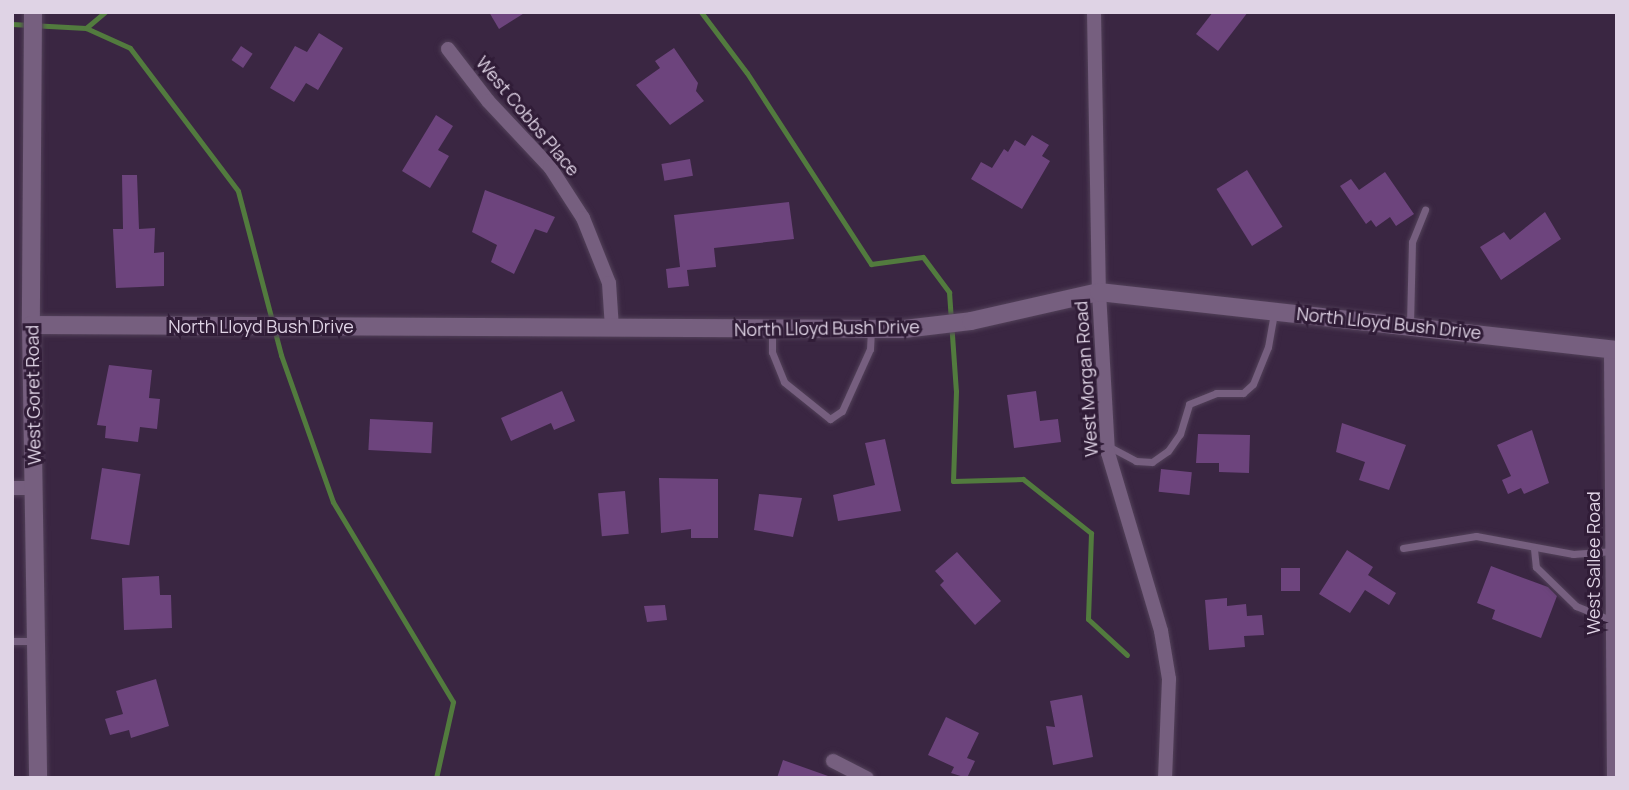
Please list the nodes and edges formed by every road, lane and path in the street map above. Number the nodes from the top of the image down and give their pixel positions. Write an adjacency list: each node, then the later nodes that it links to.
1 (33, 12): 7 (street, West Goret Road)
2 (1094, 12): 5 (street, West Morgan Road)
3 (448, 49): 9 (street, West Cobbs Place)
4 (1426, 210): 8 (lane)
5 (1099, 292): 6 (street, North Lloyd Bush Drive); 11 (street, North Lloyd Bush Drive); 13 (street, West Morgan Road)
6 (1275, 311): 8 (street, North Lloyd Bush Drive); 13 (lane)
7 (31, 325): 9 (street, North Lloyd Bush Drive); 15 (street, West Goret Road)
8 (1410, 325): 12 (street, North Lloyd Bush Drive)
9 (612, 328): 10 (street, North Lloyd Bush Drive)
10 (772, 330): 11 (street, North Lloyd Bush Drive); 11 (lane)
11 (871, 330)
12 (1614, 349): 18 (street, West Sallee Road)
13 (1108, 446): 25 (street, West Morgan Road)
14 (12, 488): 15 (street)
15 (34, 488): 21 (street, West Goret Road)
16 (1403, 548): 17 (lane)
17 (1534, 549): 18 (lane); 19 (lane)
18 (1614, 551): 19 (street, West Sallee Road)
19 (1613, 621): 26 (street, West Sallee Road)
20 (12, 641): 21 (lane)
21 (38, 641): 23 (street, West Goret Road)
22 (833, 761): 24 (street)
23 (38, 778)
24 (867, 778)
25 (1165, 778)
26 (1614, 778)

